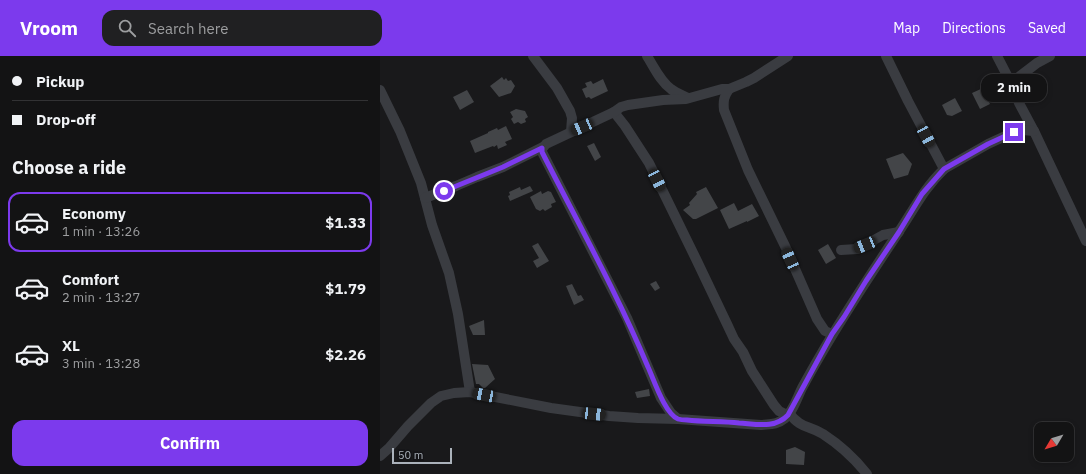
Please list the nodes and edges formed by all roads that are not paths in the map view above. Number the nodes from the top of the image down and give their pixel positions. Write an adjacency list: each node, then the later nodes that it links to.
1 (533, 56): 13 (street)
2 (647, 56): 10 (street)
3 (788, 56): 8 (street)
4 (886, 56): 15 (street)
5 (997, 56): 7 (street)
6 (1050, 56): 7 (street)
7 (1011, 83): 12 (street)
8 (729, 89): 10 (street); 20 (street)
9 (380, 90): 16 (street)
10 (689, 98): 11 (street)
11 (614, 112): 13 (street); 22 (street)
12 (1034, 131): 15 (street); 18 (street)
13 (571, 132): 14 (street)
14 (542, 148): 16 (street); 23 (street)
15 (944, 169): 17 (street)
16 (425, 198): 21 (street)
17 (899, 232): 19 (street); 20 (street)
18 (1086, 241)
19 (841, 250)
20 (832, 334): 22 (street)
21 (470, 392): 23 (street); 24 (street)
22 (788, 414): 23 (street); 25 (street)
23 (678, 419)
24 (380, 456)
25 (867, 474)

